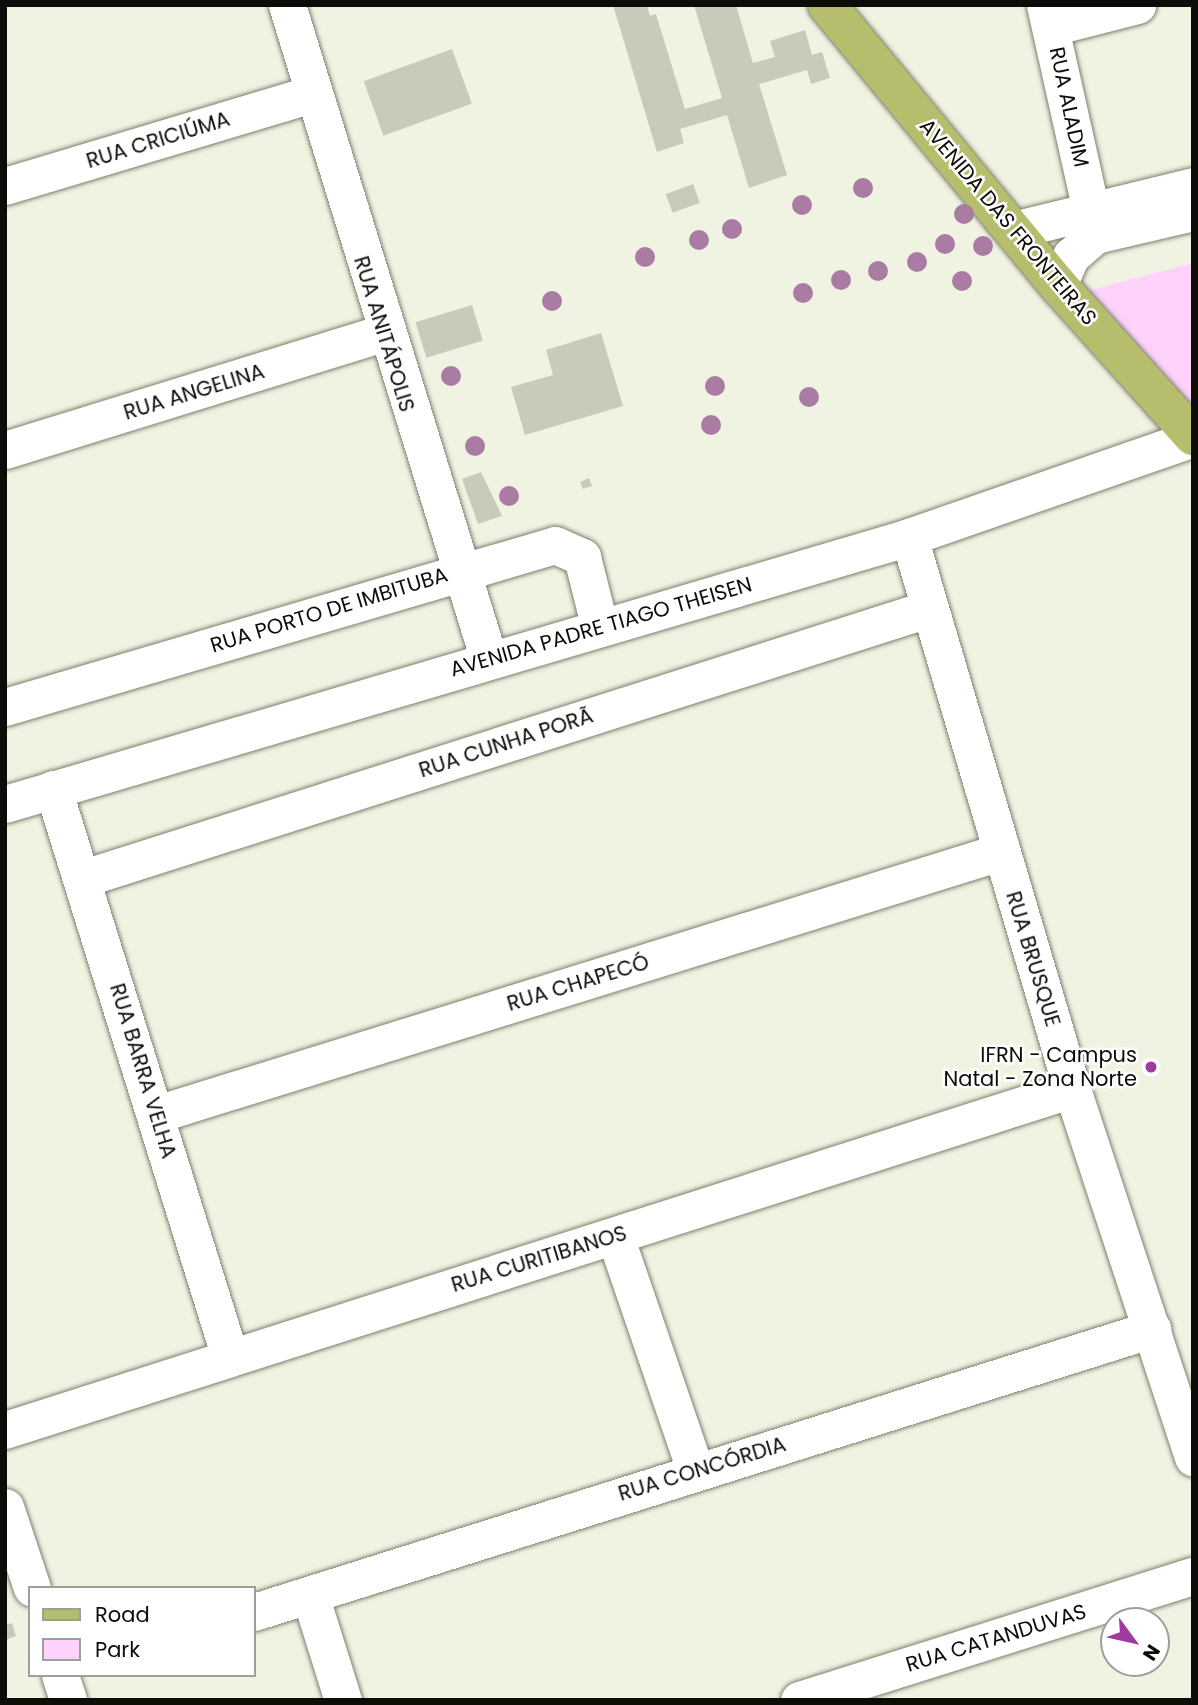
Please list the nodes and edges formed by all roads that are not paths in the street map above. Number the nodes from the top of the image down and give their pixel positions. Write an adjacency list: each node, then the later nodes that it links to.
1 (287, 5): 5 (street, RUA ANITÁPOLIS)
2 (827, 5): 10 (main road, AVENIDA DAS FRONTEIRAS)
3 (1138, 5): 4 (street)
4 (1048, 16): 8 (street, RUA ALADIM)
5 (311, 94): 6 (street, RUA CRICIÚMA); 12 (street, RUA ANITÁPOLIS)
6 (5, 186)
7 (1193, 186): 8 (street)
8 (1091, 210): 10 (street)
9 (1193, 212): 11 (street)
10 (1013, 230): 11 (main road, AVENIDA DAS FRONTEIRAS)
11 (1058, 285): 13 (main road, AVENIDA DAS FRONTEIRAS)
12 (383, 333): 14 (street, RUA ANGELINA); 16 (street, RUA ANITÁPOLIS)
13 (1193, 437): 15 (street, AVENIDA PADRE TIAGO THEISEN)
14 (5, 450)
15 (909, 537): 17 (street, RUA BRUSQUE); 18 (street, AVENIDA PADRE TIAGO THEISEN)
16 (460, 571): 18 (street, RUA PORTO DE IMBITUBA); 19 (street, RUA ANITÁPOLIS); 20 (street, RUA PORTO DE IMBITUBA)
17 (928, 609): 23 (street, RUA BRUSQUE); 24 (street, RUA CUNHA PORÃ)
18 (600, 628): 19 (street, AVENIDA PADRE TIAGO THEISEN)
19 (489, 660): 21 (street, AVENIDA PADRE TIAGO THEISEN)
20 (5, 707)
21 (53, 789): 22 (street, AVENIDA PADRE TIAGO THEISEN); 24 (street, RUA BARRA VELHA)
22 (5, 804)
23 (1000, 852): 25 (street, RUA BRUSQUE); 26 (street, RUA CHAPECÓ)
24 (84, 878): 26 (street, RUA BARRA VELHA)
25 (1072, 1089): 27 (street, RUA CURITIBANOS); 28 (street, RUA BRUSQUE)
26 (157, 1114): 29 (street, RUA BARRA VELHA)
27 (615, 1236): 29 (street, RUA CURITIBANOS); 32 (street)
28 (1152, 1329): 31 (street, RUA BRUSQUE); 32 (street, RUA CONCÓRDIA)
29 (229, 1354): 30 (street, RUA CURITIBANOS)
30 (5, 1430)
31 (1193, 1458)
32 (695, 1470): 36 (street, RUA CONCÓRDIA)
33 (5, 1507): 35 (street)
34 (1193, 1576): 41 (street, RUA CATANDUVAS)
35 (31, 1586)
36 (310, 1595): 37 (street, RUA CONCÓRDIA); 40 (street)
37 (256, 1611)
38 (61, 1677): 39 (street)
39 (68, 1700)
40 (343, 1700)
41 (799, 1700)

